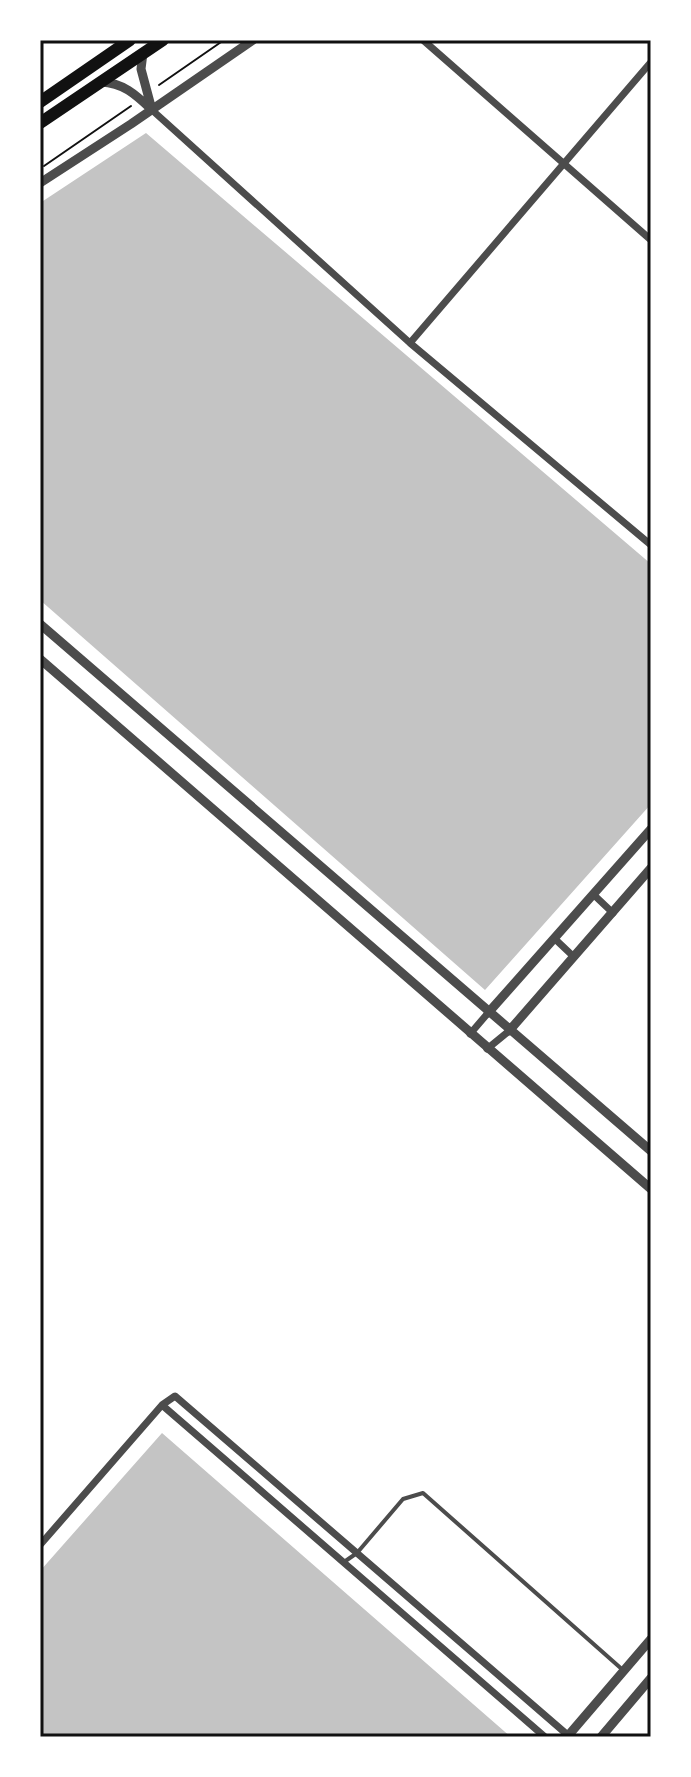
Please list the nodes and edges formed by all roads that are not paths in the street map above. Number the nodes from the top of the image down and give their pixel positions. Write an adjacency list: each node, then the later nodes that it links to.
1 (130, 40): 8 (main road)
2 (163, 40): 5 (main road)
3 (253, 40): 9 (street)
4 (423, 40): 11 (street)
5 (143, 53): 7 (main road); 9 (street)
6 (651, 62): 11 (street)
7 (100, 82): 9 (street); 10 (main road)
8 (40, 102)
9 (152, 110): 12 (street); 14 (street)
10 (40, 123)
11 (563, 165): 13 (street); 14 (street)
12 (40, 183)
13 (651, 240)
14 (410, 343): 15 (street)
15 (651, 545)
16 (40, 624): 25 (street)
17 (40, 659): 27 (street)
18 (651, 829): 19 (street)
19 (647, 841): 21 (street)
20 (651, 868): 22 (street)
21 (594, 895): 22 (street); 23 (street)
22 (613, 913): 24 (street)
23 (555, 939): 24 (street); 25 (street)
24 (574, 957): 26 (street)
25 (488, 1013): 26 (street); 27 (street)
26 (509, 1031): 28 (street); 29 (street)
27 (470, 1034): 28 (street)
28 (487, 1049): 30 (street)
29 (651, 1151)
30 (651, 1189)
31 (162, 1405): 32 (street); 33 (street); 34 (street)
32 (40, 1545)
33 (357, 1553): 34 (lane); 36 (street); 37 (lane)
34 (344, 1562): 38 (street)
35 (651, 1639): 37 (street)
36 (488, 1666): 38 (street); 40 (street)
37 (624, 1671): 40 (street)
38 (475, 1677): 41 (street)
39 (651, 1678): 42 (street)
40 (569, 1736)
41 (545, 1737)
42 (601, 1737)

